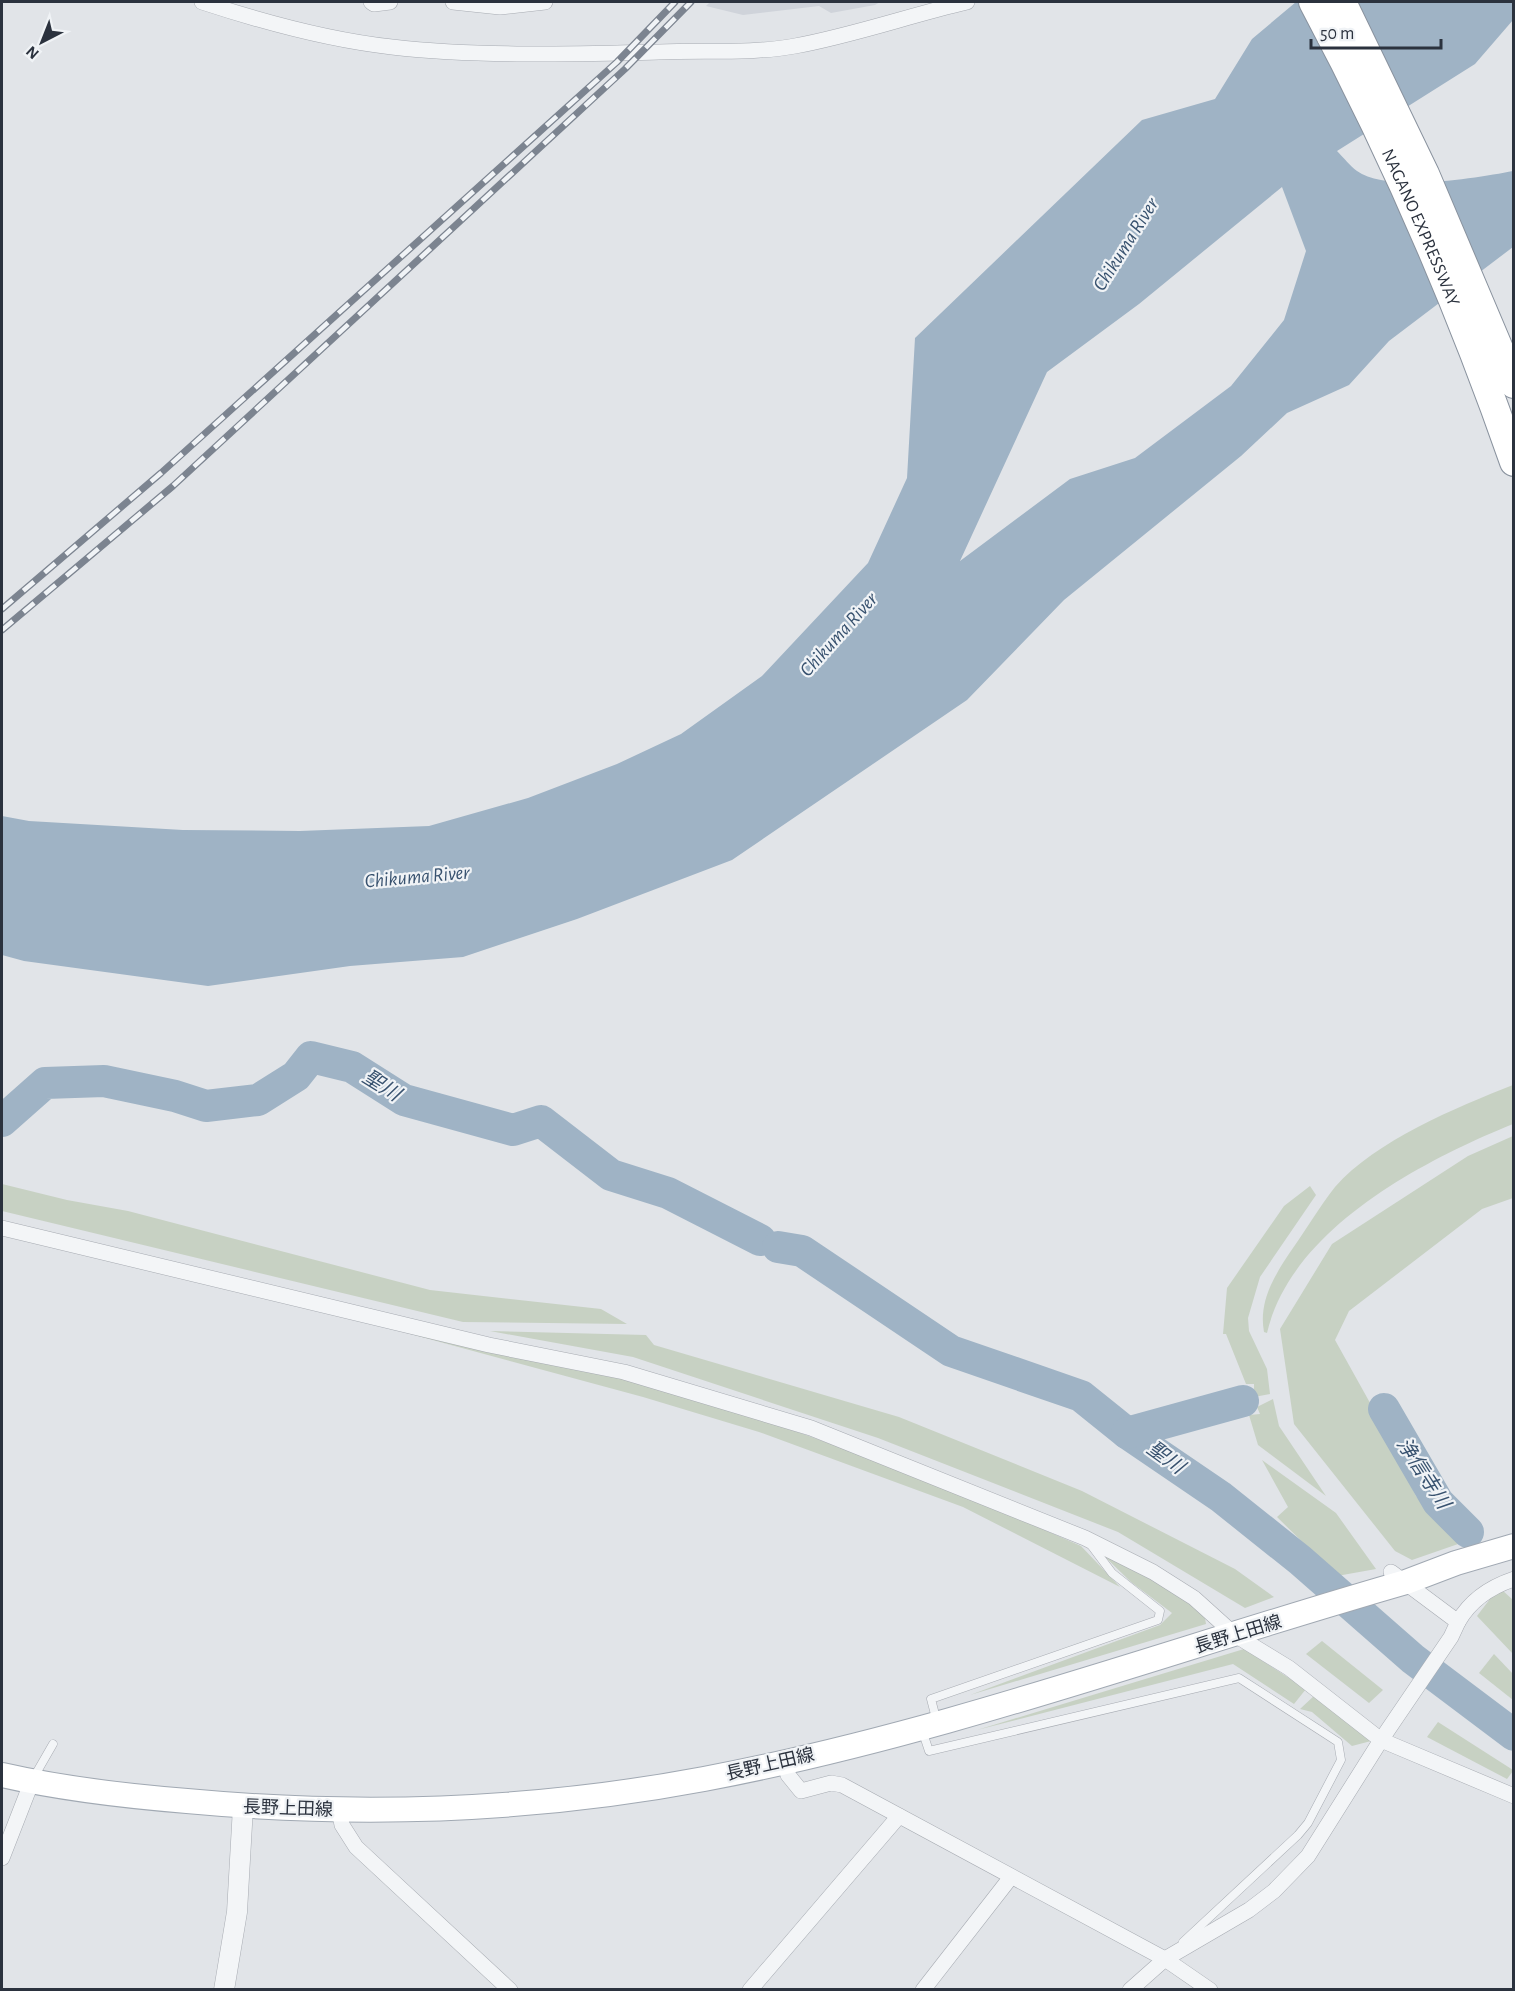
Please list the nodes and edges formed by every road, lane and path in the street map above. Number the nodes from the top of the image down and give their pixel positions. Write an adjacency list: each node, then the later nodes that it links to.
1 (202, 2): 10 (street)
2 (371, 2): 3 (street)
3 (390, 2)
4 (453, 2): 5 (street)
5 (545, 2)
6 (967, 2): 10 (street)
7 (1313, 2): 13 (highway, NAGANO EXPRESSWAY)
8 (1342, 2): 11 (highway, NAGANO EXPRESSWAY)
9 (1349, 2): 11 (highway)
10 (912, 8)
11 (1383, 86): 12 (highway, NAGANO EXPRESSWAY)
12 (1514, 384)
13 (1514, 462)
14 (2, 1228): 15 (street)
15 (1085, 1538): 20 (street); 21 (lane)
16 (1514, 1546): 18 (main road, 長野上田線)
17 (1514, 1579): 19 (street)
18 (1394, 1581): 19 (street); 20 (main road, 長野上田線)
19 (1458, 1622): 22 (street)
20 (1235, 1635): 21 (main road, 長野上田線); 22 (street)
21 (930, 1725): 24 (main road, 長野上田線); 33 (lane)
22 (1386, 1734): 27 (street); 33 (street)
23 (53, 1744): 26 (lane)
24 (784, 1760): 29 (main road, 長野上田線); 30 (street)
25 (2, 1775): 26 (main road, 長野上田線)
26 (32, 1781): 28 (main road, 長野上田線); 31 (street)
27 (1514, 1796)
28 (243, 1807): 29 (main road, 長野上田線); 34 (street)
29 (339, 1810): 35 (street)
30 (899, 1816): 32 (street); 36 (street)
31 (2, 1858)
32 (1011, 1877): 33 (street); 37 (street)
33 (1165, 1959): 38 (street); 39 (street)
34 (224, 1989)
35 (510, 1989)
36 (750, 1989)
37 (923, 1989)
38 (1130, 1989)
39 (1210, 1989)

